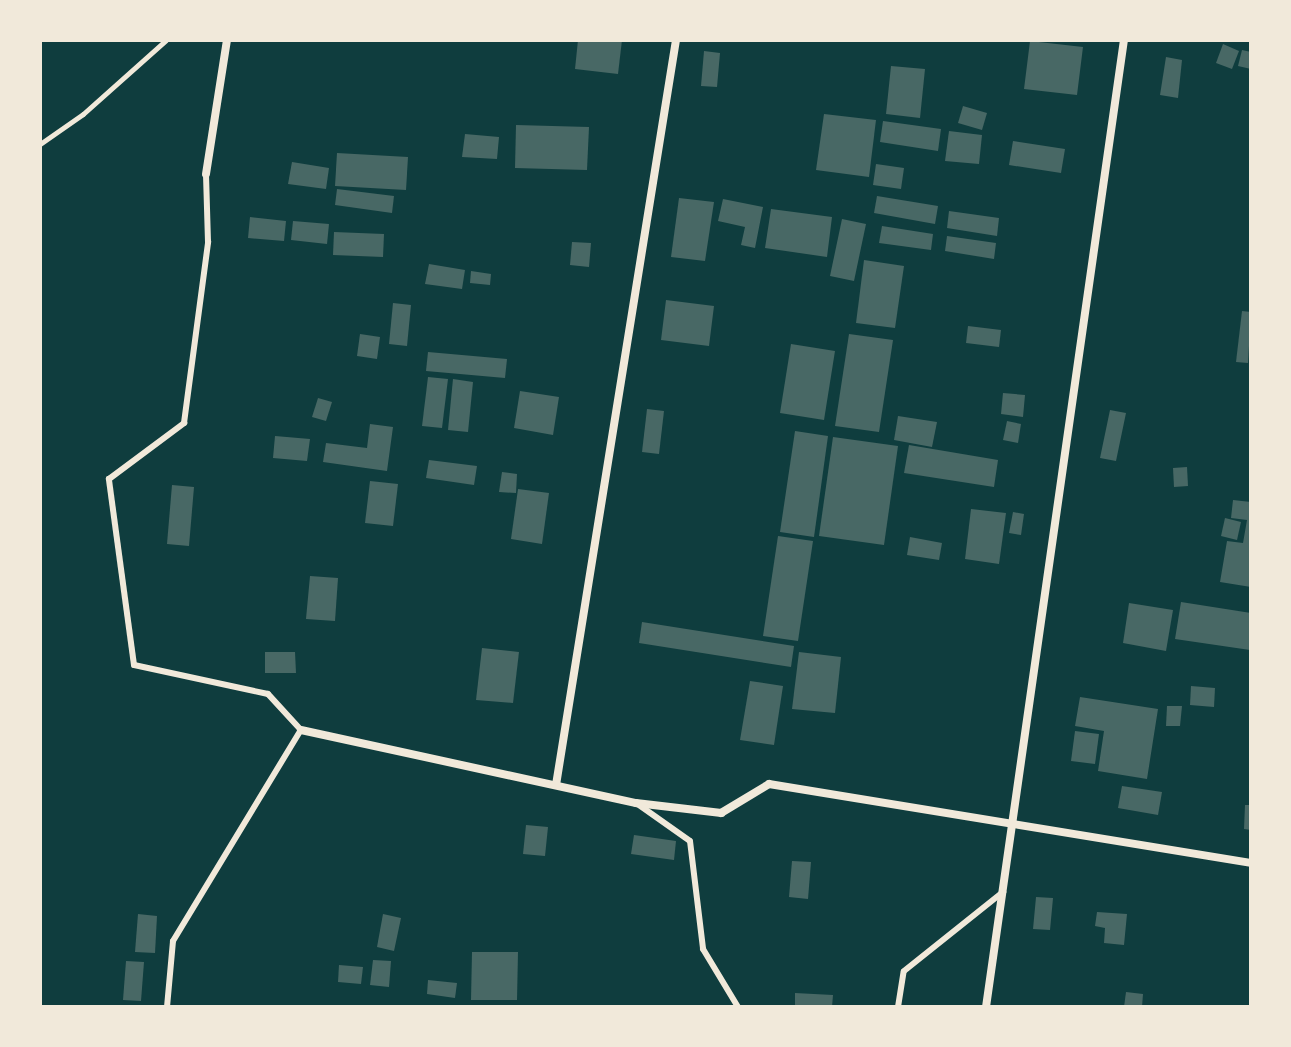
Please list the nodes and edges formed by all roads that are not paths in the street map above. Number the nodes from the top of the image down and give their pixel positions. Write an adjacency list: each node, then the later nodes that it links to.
1 (227, 40): 4 (street)
2 (676, 40): 6 (street)
3 (1124, 40): 8 (street)
4 (206, 174): 5 (lane)
5 (301, 730): 6 (street); 11 (lane)
6 (556, 785): 7 (street)
7 (636, 803): 8 (street); 12 (lane)
8 (1010, 821): 9 (street); 10 (street)
9 (1251, 863)
10 (1003, 892): 13 (lane); 14 (street)
11 (167, 1007)
12 (738, 1007)
13 (898, 1007)
14 (986, 1007)

